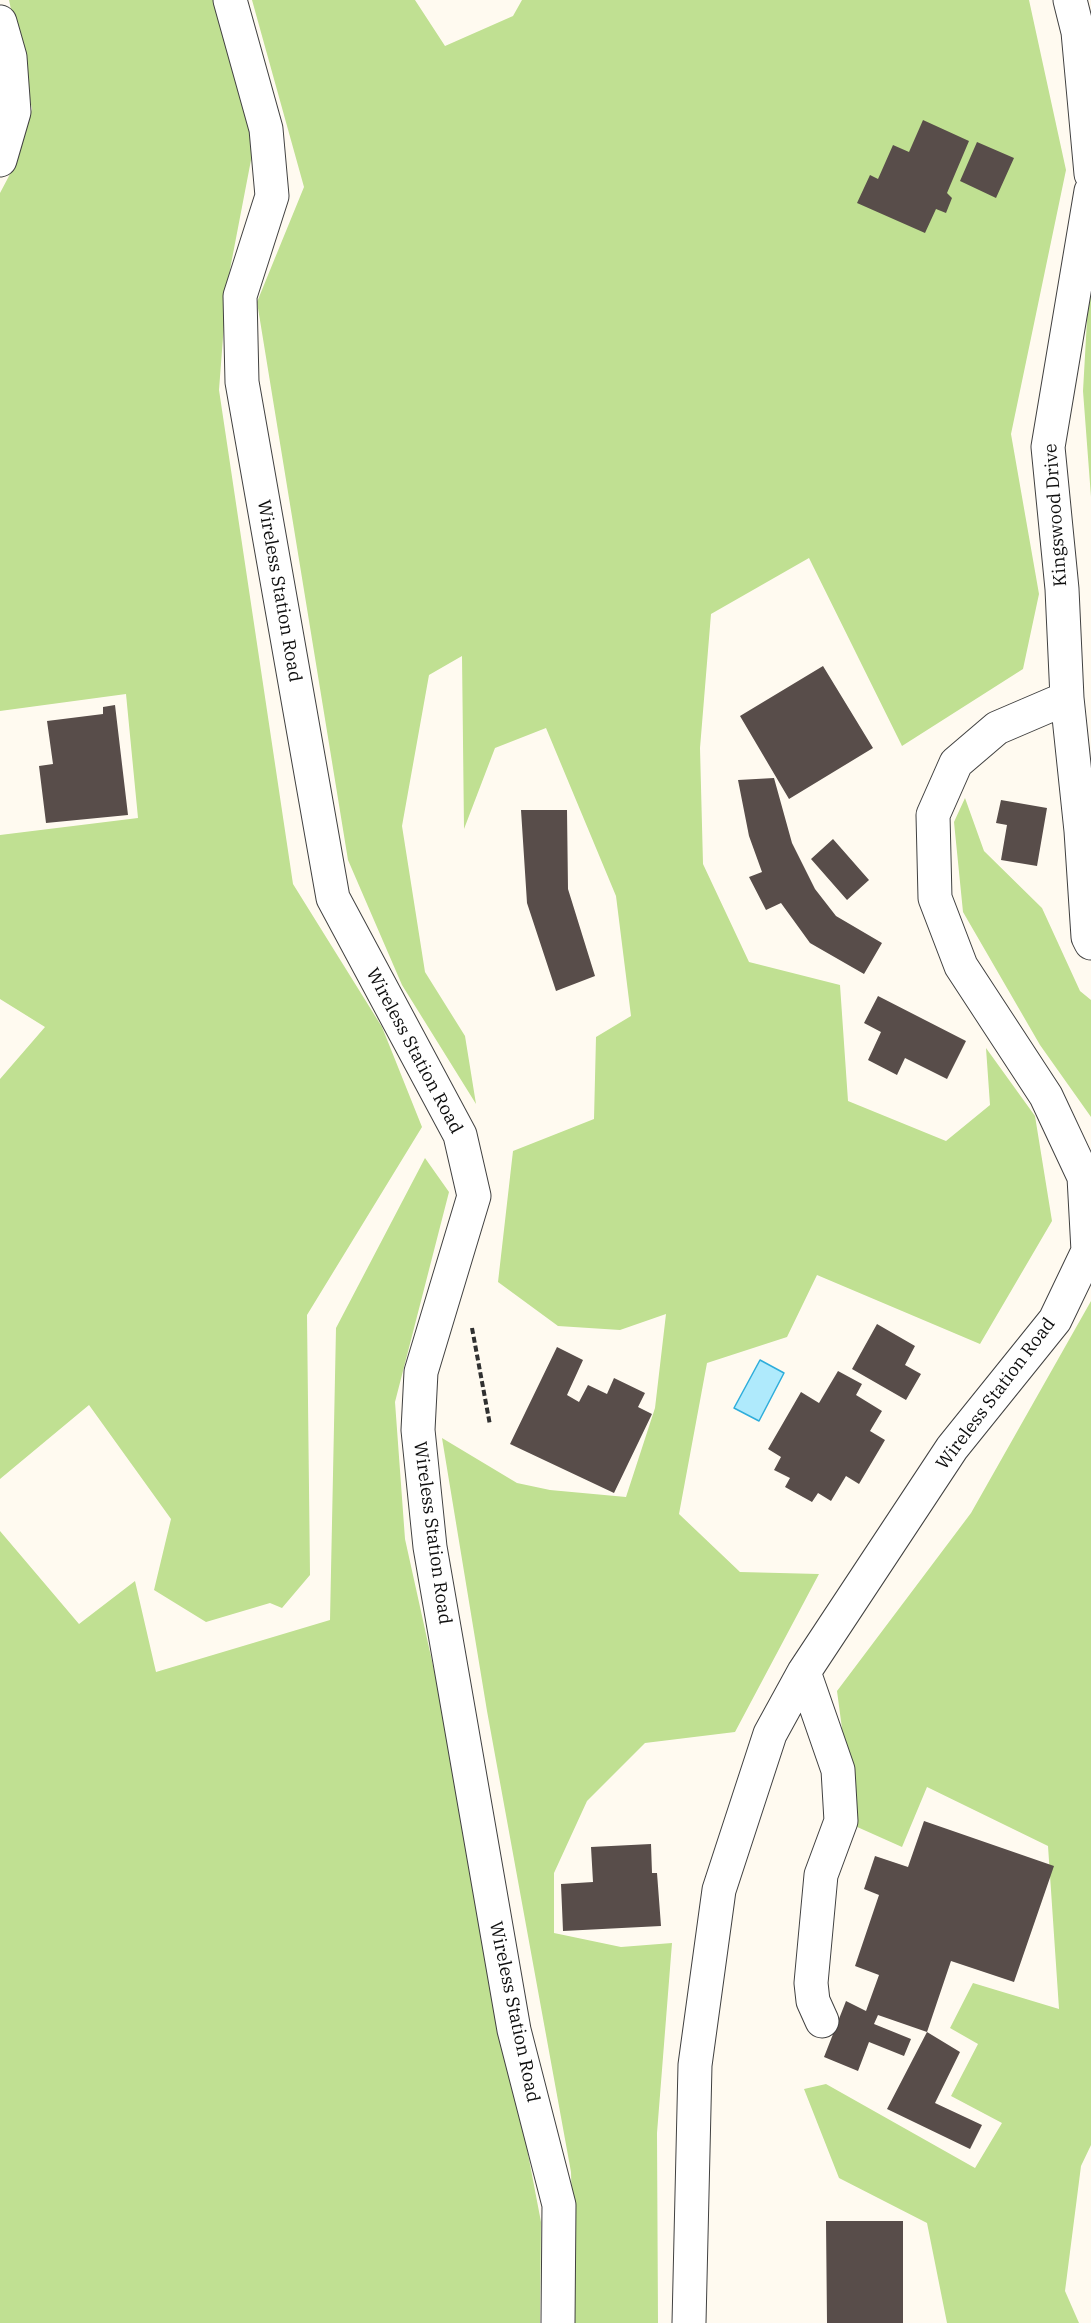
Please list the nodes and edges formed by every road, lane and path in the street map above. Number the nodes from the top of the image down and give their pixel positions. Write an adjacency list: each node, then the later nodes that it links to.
1 (230, 0): 14 (street, Wireless Station Road)
2 (1070, 0): 4 (street)
3 (0, 22): 5 (street)
4 (1084, 30): 6 (street)
5 (0, 160)
6 (1091, 174)
7 (1091, 191): 8 (street, Kingswood Drive)
8 (1067, 698): 9 (street); 12 (street, Wireless Station Road)
9 (1091, 943)
10 (471, 1319): 11 (path)
11 (490, 1425)
12 (804, 1672): 13 (street); 15 (street, Wireless Station Road)
13 (822, 2021)
14 (558, 2323)
15 (689, 2323)

